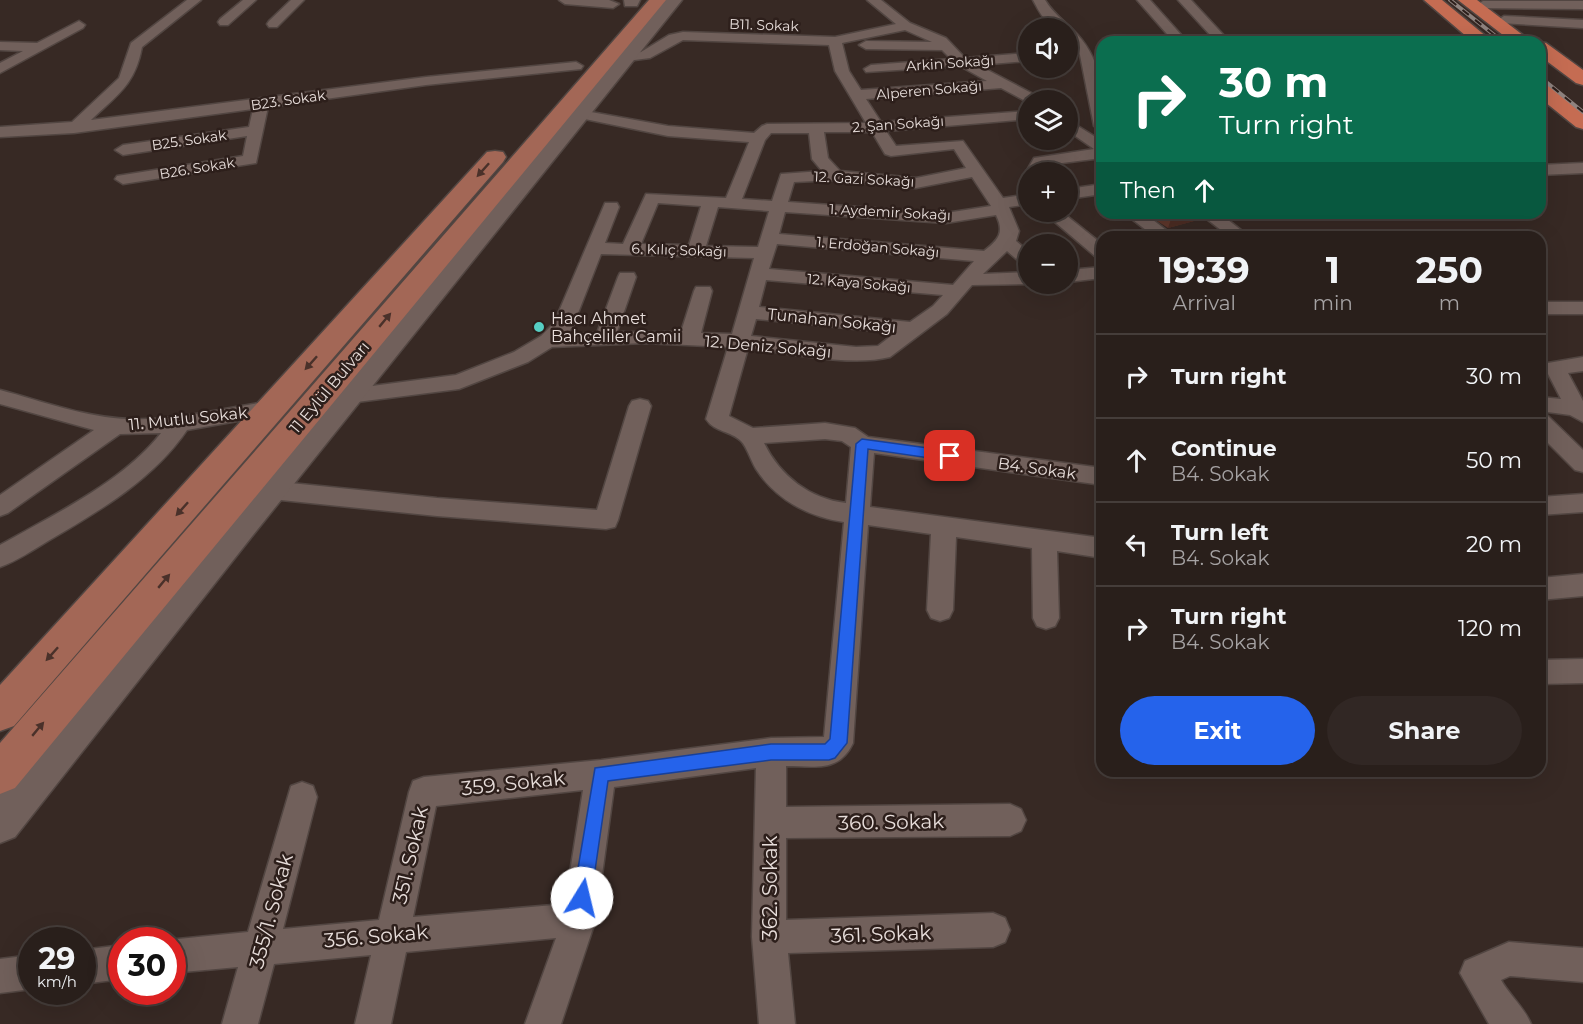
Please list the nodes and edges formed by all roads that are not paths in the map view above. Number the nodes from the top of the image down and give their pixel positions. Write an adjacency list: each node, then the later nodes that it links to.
1 (195, 0): 60 (street)
2 (250, 0): 18 (street)
3 (298, 0): 21 (street)
4 (565, 0): 14 (street)
5 (674, 0): 41 (main road)
6 (898, 0): 12 (street)
7 (1039, 0): 16 (street)
8 (1143, 0): 25 (street)
9 (1184, 0): 26 (street)
10 (1415, 0): 27 (highway)
11 (1432, 0): 28 (highway)
12 (875, 2): 24 (street)
13 (1475, 2): 15 (street); 17 (highway); 29 (highway)
14 (629, 3): 44 (main road, 11 Eylül Bulvarı); 143 (main road, 11 Eylül Bulvarı, one-way to 14)
15 (1583, 5)
16 (1051, 18)
17 (1504, 20): 19 (street); 30 (highway)
18 (224, 22)
19 (1534, 22): 20 (street); 31 (street)
20 (1550, 23): 22 (street); 31 (street)
21 (273, 24)
22 (1583, 24)
23 (79, 25): 36 (street)
24 (906, 26): 32 (street, B11. Sokak); 37 (street)
25 (1176, 36)
26 (1217, 36)
27 (1460, 36)
28 (1477, 36)
29 (1516, 36)
30 (1525, 36)
31 (1583, 36)
32 (835, 41): 41 (street, B11. Sokak); 53 (street)
33 (866, 45): 37 (street)
34 (1018, 45): 37 (street)
35 (0, 46): 36 (street)
36 (41, 47): 45 (street)
37 (949, 48): 43 (street)
38 (1546, 52): 47 (highway)
39 (1085, 54): 49 (street)
40 (1018, 58): 43 (street, Arkin Sokağı)
41 (624, 59): 56 (main road)
42 (1546, 59): 50 (highway)
43 (962, 62): 46 (street, Arkin Sokağı); 48 (street)
44 (576, 66): 54 (street, B23. Sokak); 117 (main road, 11 Eylül Bulvarı, one-way to 117)
45 (0, 69)
46 (872, 69)
47 (1583, 79)
48 (1002, 84): 51 (street); 53 (street, Alperen Sokağı)
49 (1096, 84)
50 (1583, 86)
51 (1018, 92)
52 (1546, 93): 58 (highway)
53 (856, 95): 59 (street)
54 (261, 104): 60 (street, B23. Sokak); 62 (street, B26. Sokak)
55 (1546, 105): 65 (highway)
56 (580, 114): 66 (street, 2. Şan Sokağı); 113 (main road)
57 (1018, 116): 59 (street, 2. Şan Sokağı)
58 (1583, 123)
59 (876, 127): 61 (street, 2. Şan Sokağı); 73 (street)
60 (74, 128): 64 (street, B23. Sokak)
61 (816, 128): 66 (street, 2. Şan Sokağı); 74 (street)
62 (256, 130): 68 (street, B25. Sokak); 75 (street, B26. Sokak)
63 (1078, 131): 67 (street)
64 (0, 132)
65 (1583, 133)
66 (762, 134): 79 (street)
67 (1096, 144)
68 (123, 150)
69 (1096, 154): 70 (street)
70 (1039, 162)
71 (1583, 168): 72 (street)
72 (1546, 170)
73 (976, 171): 74 (street, 12. Gazi Sokağı); 83 (street)
74 (835, 175): 81 (street, 12. Gazi Sokağı)
75 (123, 179)
76 (1096, 191): 77 (street)
77 (1078, 193)
78 (711, 201): 79 (street, 1. Aydemir Sokağı); 93 (street, 1. Aydemir Sokağı); 94 (street)
79 (733, 202): 81 (street, 1. Aydemir Sokağı)
80 (1018, 202): 83 (street, 1. Aydemir Sokağı)
81 (779, 205): 83 (street, 1. Aydemir Sokağı); 90 (street)
82 (611, 207): 91 (street)
83 (1001, 207): 89 (street)
84 (1141, 219): 87 (street)
85 (1216, 219): 88 (street)
86 (1064, 222): 92 (street)
87 (1158, 231)
88 (1233, 231)
89 (1006, 242): 95 (street); 96 (street, 12. Deniz Sokağı)
90 (767, 245): 94 (street, 6. Kılıç Sokağı); 96 (street, 1. Erdoğan Sokağı); 97 (street)
91 (594, 248): 93 (street, 6. Kılıç Sokağı); 110 (street)
92 (1096, 248)
93 (630, 249): 94 (street, 6. Kılıç Sokağı)
94 (696, 251)
95 (1018, 252)
96 (988, 257): 102 (street, 12. Deniz Sokağı)
97 (758, 274): 102 (street, 12. Kaya Sokağı); 106 (street)
98 (1096, 274): 99 (street)
99 (1078, 275)
100 (627, 277): 108 (street)
101 (1018, 279): 102 (street, 12. Kaya Sokağı)
102 (963, 285): 107 (street, 12. Deniz Sokağı)
103 (703, 291): 109 (street)
104 (1546, 308): 105 (street)
105 (1583, 308)
106 (747, 312): 107 (street, Tunahan Sokağı); 111 (street)
107 (916, 329): 111 (street, 12. Deniz Sokağı)
108 (605, 339): 109 (street, 12. Deniz Sokağı); 110 (street, 12. Deniz Sokağı)
109 (689, 339): 111 (street, 12. Deniz Sokağı)
110 (548, 341): 113 (street, 12. Deniz Sokağı)
111 (739, 341): 122 (street)
112 (1583, 364): 118 (street)
113 (349, 396): 126 (main road)
114 (0, 398): 120 (street, 11. Mutlu Sokak)
115 (1546, 405): 118 (street)
116 (640, 406): 126 (street)
117 (271, 408): 119 (street, 11. Mutlu Sokak); 141 (main road, 11 Eylül Bulvarı, one-way to 141)
118 (1579, 411)
119 (181, 422): 120 (street, 11. Mutlu Sokak); 134 (street)
120 (117, 425): 129 (street)
121 (1546, 427): 124 (street)
122 (750, 436): 123 (street, B4. Sokak); 130 (street)
123 (862, 444): 125 (street, B4. Sokak); 130 (street)
124 (1583, 464)
125 (1096, 476)
126 (271, 490): 148 (main road)
127 (1583, 503): 128 (street)
128 (1546, 506)
129 (0, 507)
130 (856, 513): 131 (street); 142 (street)
131 (944, 526): 132 (street); 137 (street)
132 (1044, 540): 133 (street); 138 (street)
133 (1096, 547)
134 (0, 557)
135 (1583, 585): 136 (street)
136 (1546, 588)
137 (940, 610)
138 (1046, 618)
139 (1583, 671): 140 (street)
140 (1546, 672)
141 (0, 713)
142 (771, 752): 144 (street, 359. Sokak); 149 (street, 362. Sokak)
143 (0, 774)
144 (601, 774): 145 (street, 359. Sokak); 150 (street)
145 (424, 792): 152 (street, 351. Sokak)
146 (302, 797): 154 (street, 355/1. Sokak)
147 (1010, 820): 149 (street, 360. Sokak)
148 (0, 822)
149 (771, 823): 153 (street, 362. Sokak)
150 (579, 919): 152 (street, 356. Sokak); 161 (street)
151 (993, 930): 153 (street, 361. Sokak)
152 (392, 935): 154 (street, 356. Sokak); 160 (street, 351. Sokak)
153 (769, 937): 162 (street, 362. Sokak)
154 (261, 946): 155 (street, 356. Sokak); 159 (street, 355/1. Sokak)
155 (186, 954)
156 (1583, 965): 163 (street)
157 (18, 974): 158 (street)
158 (0, 976)
159 (240, 1024)
160 (373, 1024)
161 (543, 1024)
162 (777, 1024)
163 (1513, 1024)

